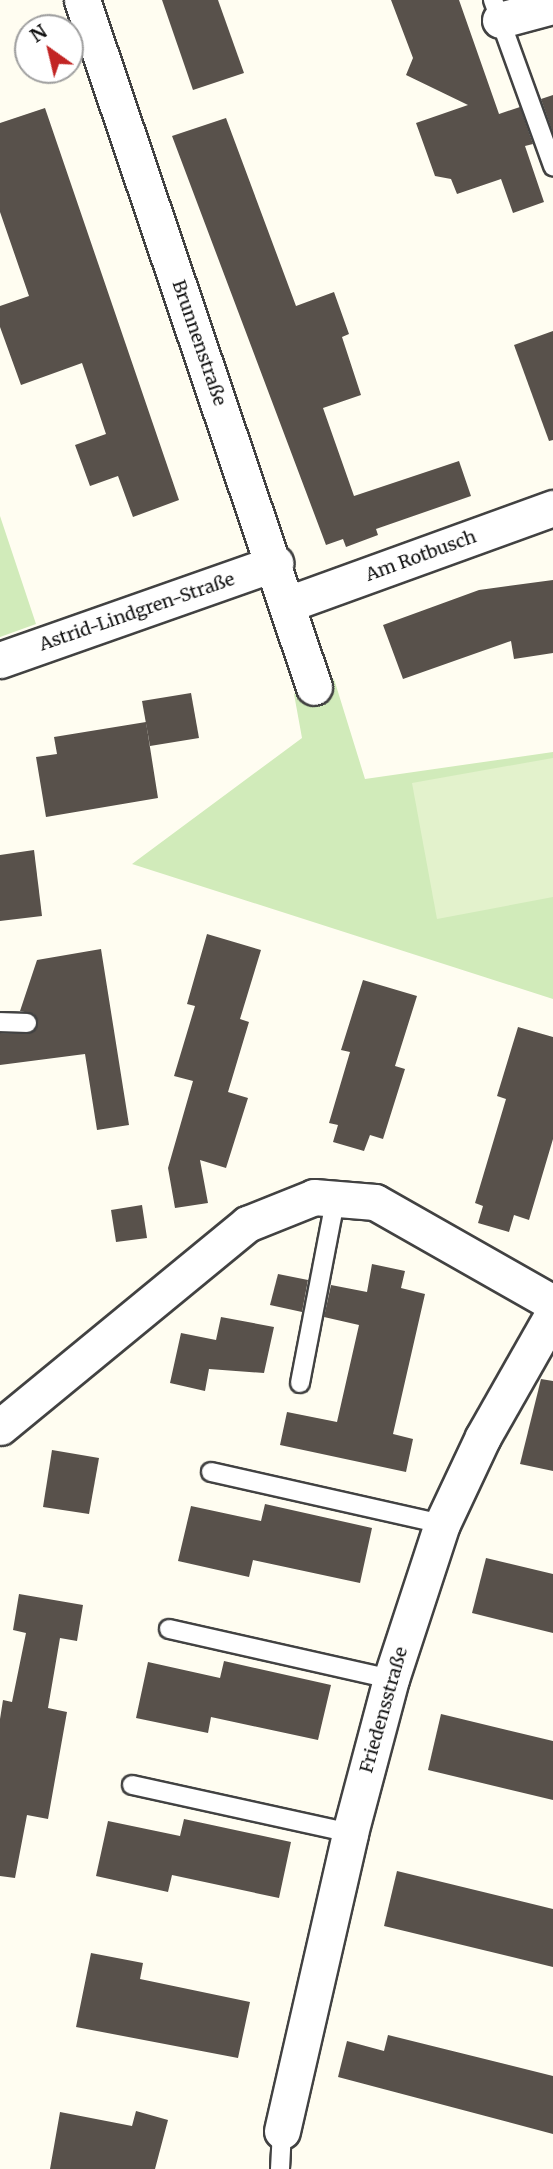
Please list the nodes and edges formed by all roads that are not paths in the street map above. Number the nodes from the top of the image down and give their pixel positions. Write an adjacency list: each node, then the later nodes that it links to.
1 (82, 0): 6 (street, Brunnenstraße)
2 (553, 6): 3 (street)
3 (497, 10): 4 (lane)
4 (553, 166)
5 (553, 508): 7 (street, Am Rotbusch)
6 (275, 563): 7 (street, Brunnenstraße); 8 (street, Astrid-Lindgren-Straße)
7 (288, 604): 9 (street, Brunnenstraße)
8 (0, 660)
9 (314, 687)
10 (0, 1022): 11 (lane)
11 (27, 1023)
12 (336, 1196): 13 (street); 15 (lane); 16 (street)
13 (553, 1303)
14 (553, 1314): 18 (street, Friedensstraße)
15 (300, 1383)
16 (0, 1427)
17 (211, 1472): 18 (lane)
18 (442, 1524): 20 (street, Friedensstraße)
19 (169, 1629): 20 (lane)
20 (391, 1679): 22 (street, Friedensstraße)
21 (132, 1785): 22 (lane)
22 (350, 1833): 23 (street, Friedensstraße)
23 (282, 2131): 24 (lane)
24 (280, 2169)

